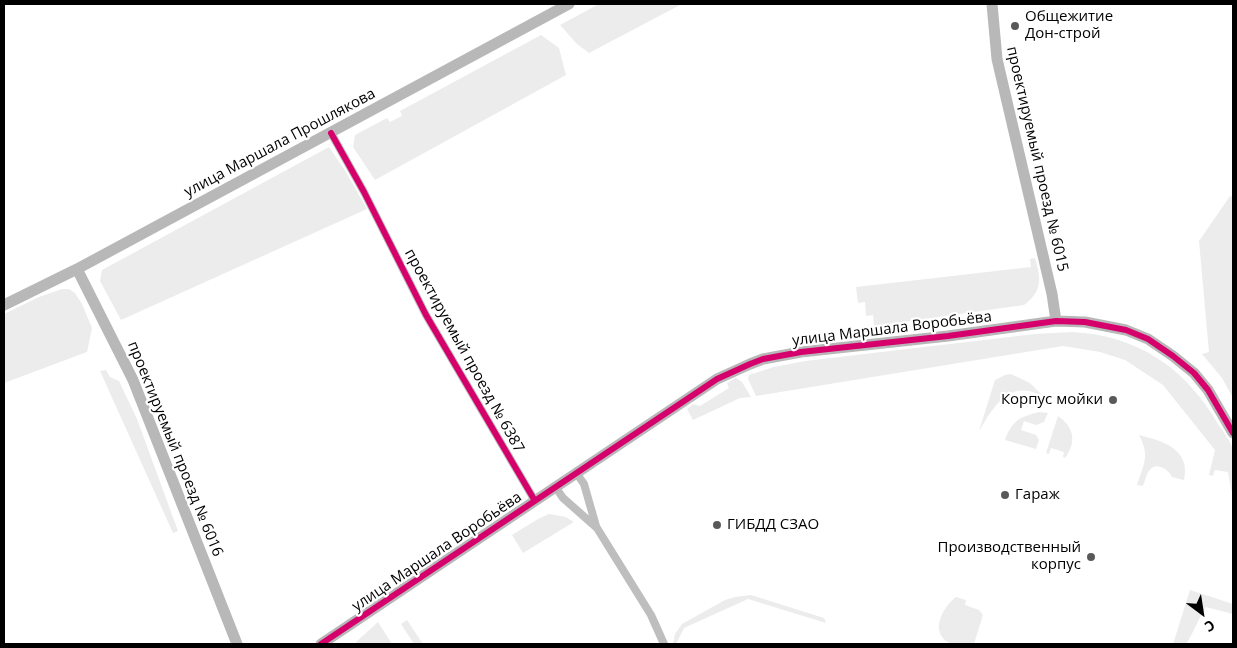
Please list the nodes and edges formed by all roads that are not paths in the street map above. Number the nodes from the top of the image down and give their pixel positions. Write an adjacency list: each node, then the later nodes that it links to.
1 (569, 4): 3 (street, улица Маршала Прошлякова)
2 (992, 4): 6 (street, проектируемый проезд № 6015)
3 (331, 133): 4 (street, улица Маршала Прошлякова); 10 (street, проектируемый проезд № 6387)
4 (77, 269): 5 (street, улица Маршала Прошлякова); 13 (street, проектируемый проезд № 6016)
5 (4, 305)
6 (1056, 321): 7 (street, улица Маршала Воробьёва); 8 (street, улица Маршала Воробьёва)
7 (1233, 433)
8 (577, 474): 9 (street, улица Маршала Воробьёва); 11 (street)
9 (556, 488): 10 (street, улица Маршала Воробьёва); 11 (street)
10 (535, 501): 14 (street, улица Маршала Воробьёва)
11 (596, 528): 12 (street)
12 (663, 641)
13 (238, 644)
14 (321, 644)

